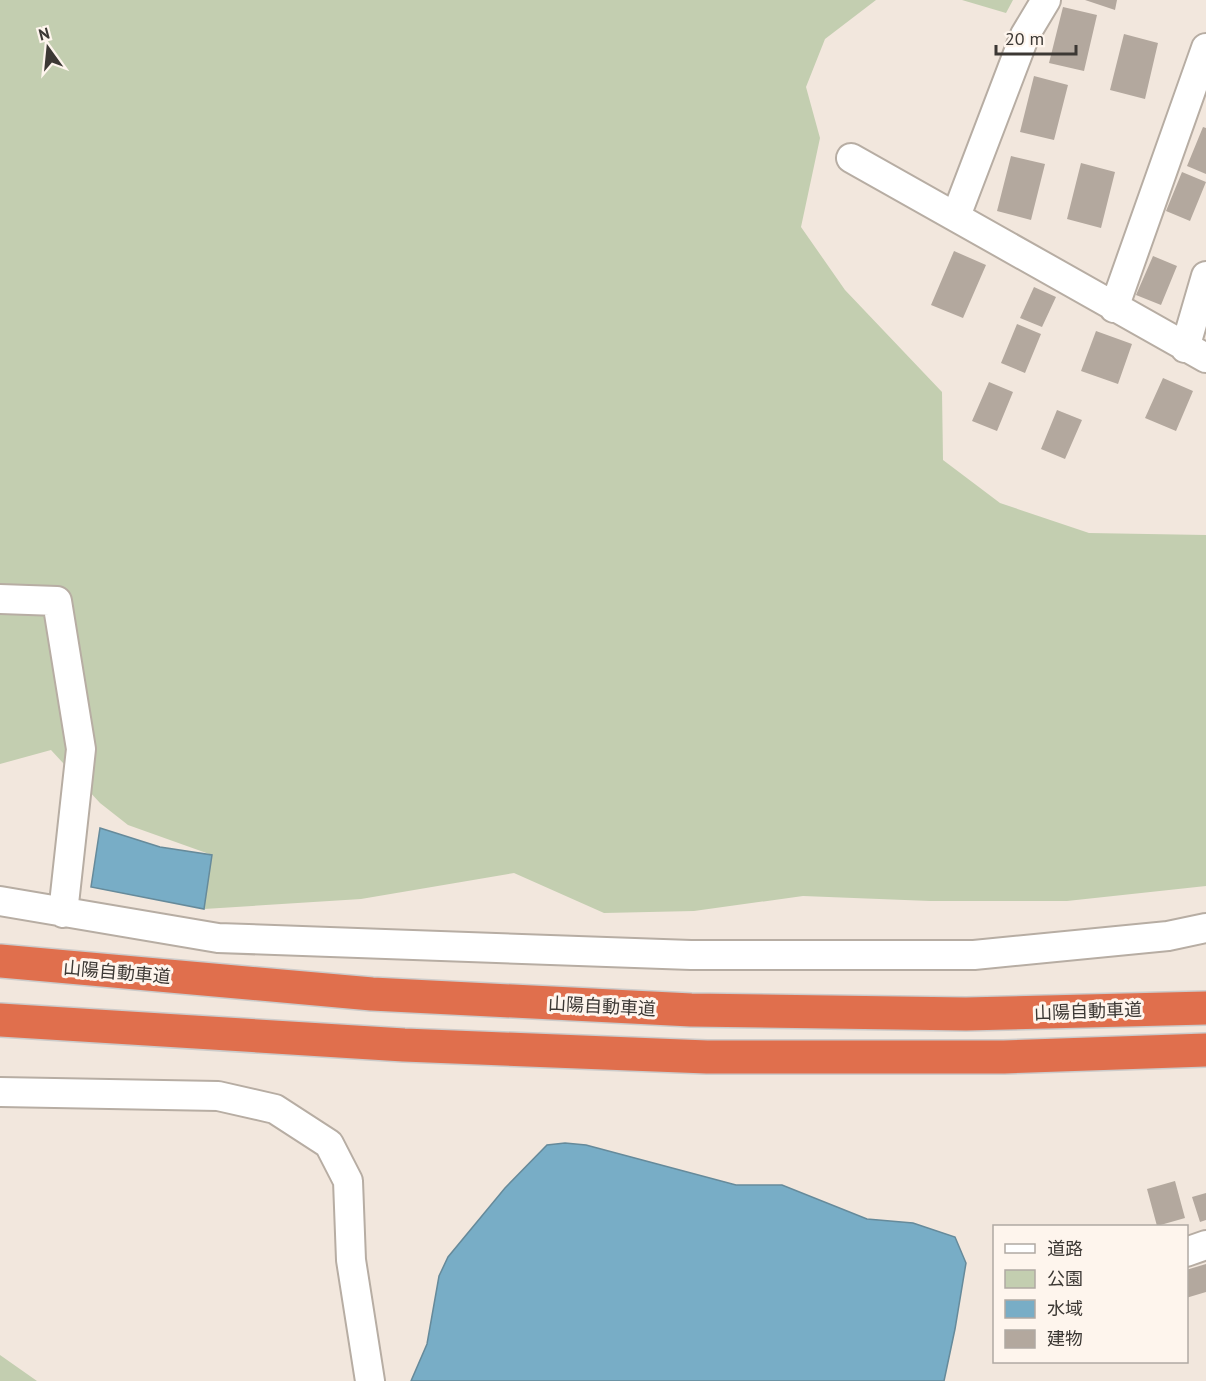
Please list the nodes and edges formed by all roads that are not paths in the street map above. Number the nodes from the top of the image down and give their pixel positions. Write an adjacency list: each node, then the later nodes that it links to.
1 (1046, 0): 4 (street)
2 (1206, 48): 6 (street)
3 (851, 158): 4 (street)
4 (956, 216): 6 (street)
5 (1206, 276): 7 (street)
6 (1114, 308): 7 (street)
7 (1196, 353)
8 (0, 599): 10 (street)
9 (0, 901): 10 (street)
10 (63, 913): 11 (street)
11 (1206, 928)
12 (0, 961): 13 (highway, 山陽自動車道)
13 (1206, 1008)
14 (0, 1020): 15 (highway)
15 (1206, 1050)
16 (0, 1092): 19 (street)
17 (1206, 1245): 18 (street)
18 (1188, 1251)
19 (370, 1381)

